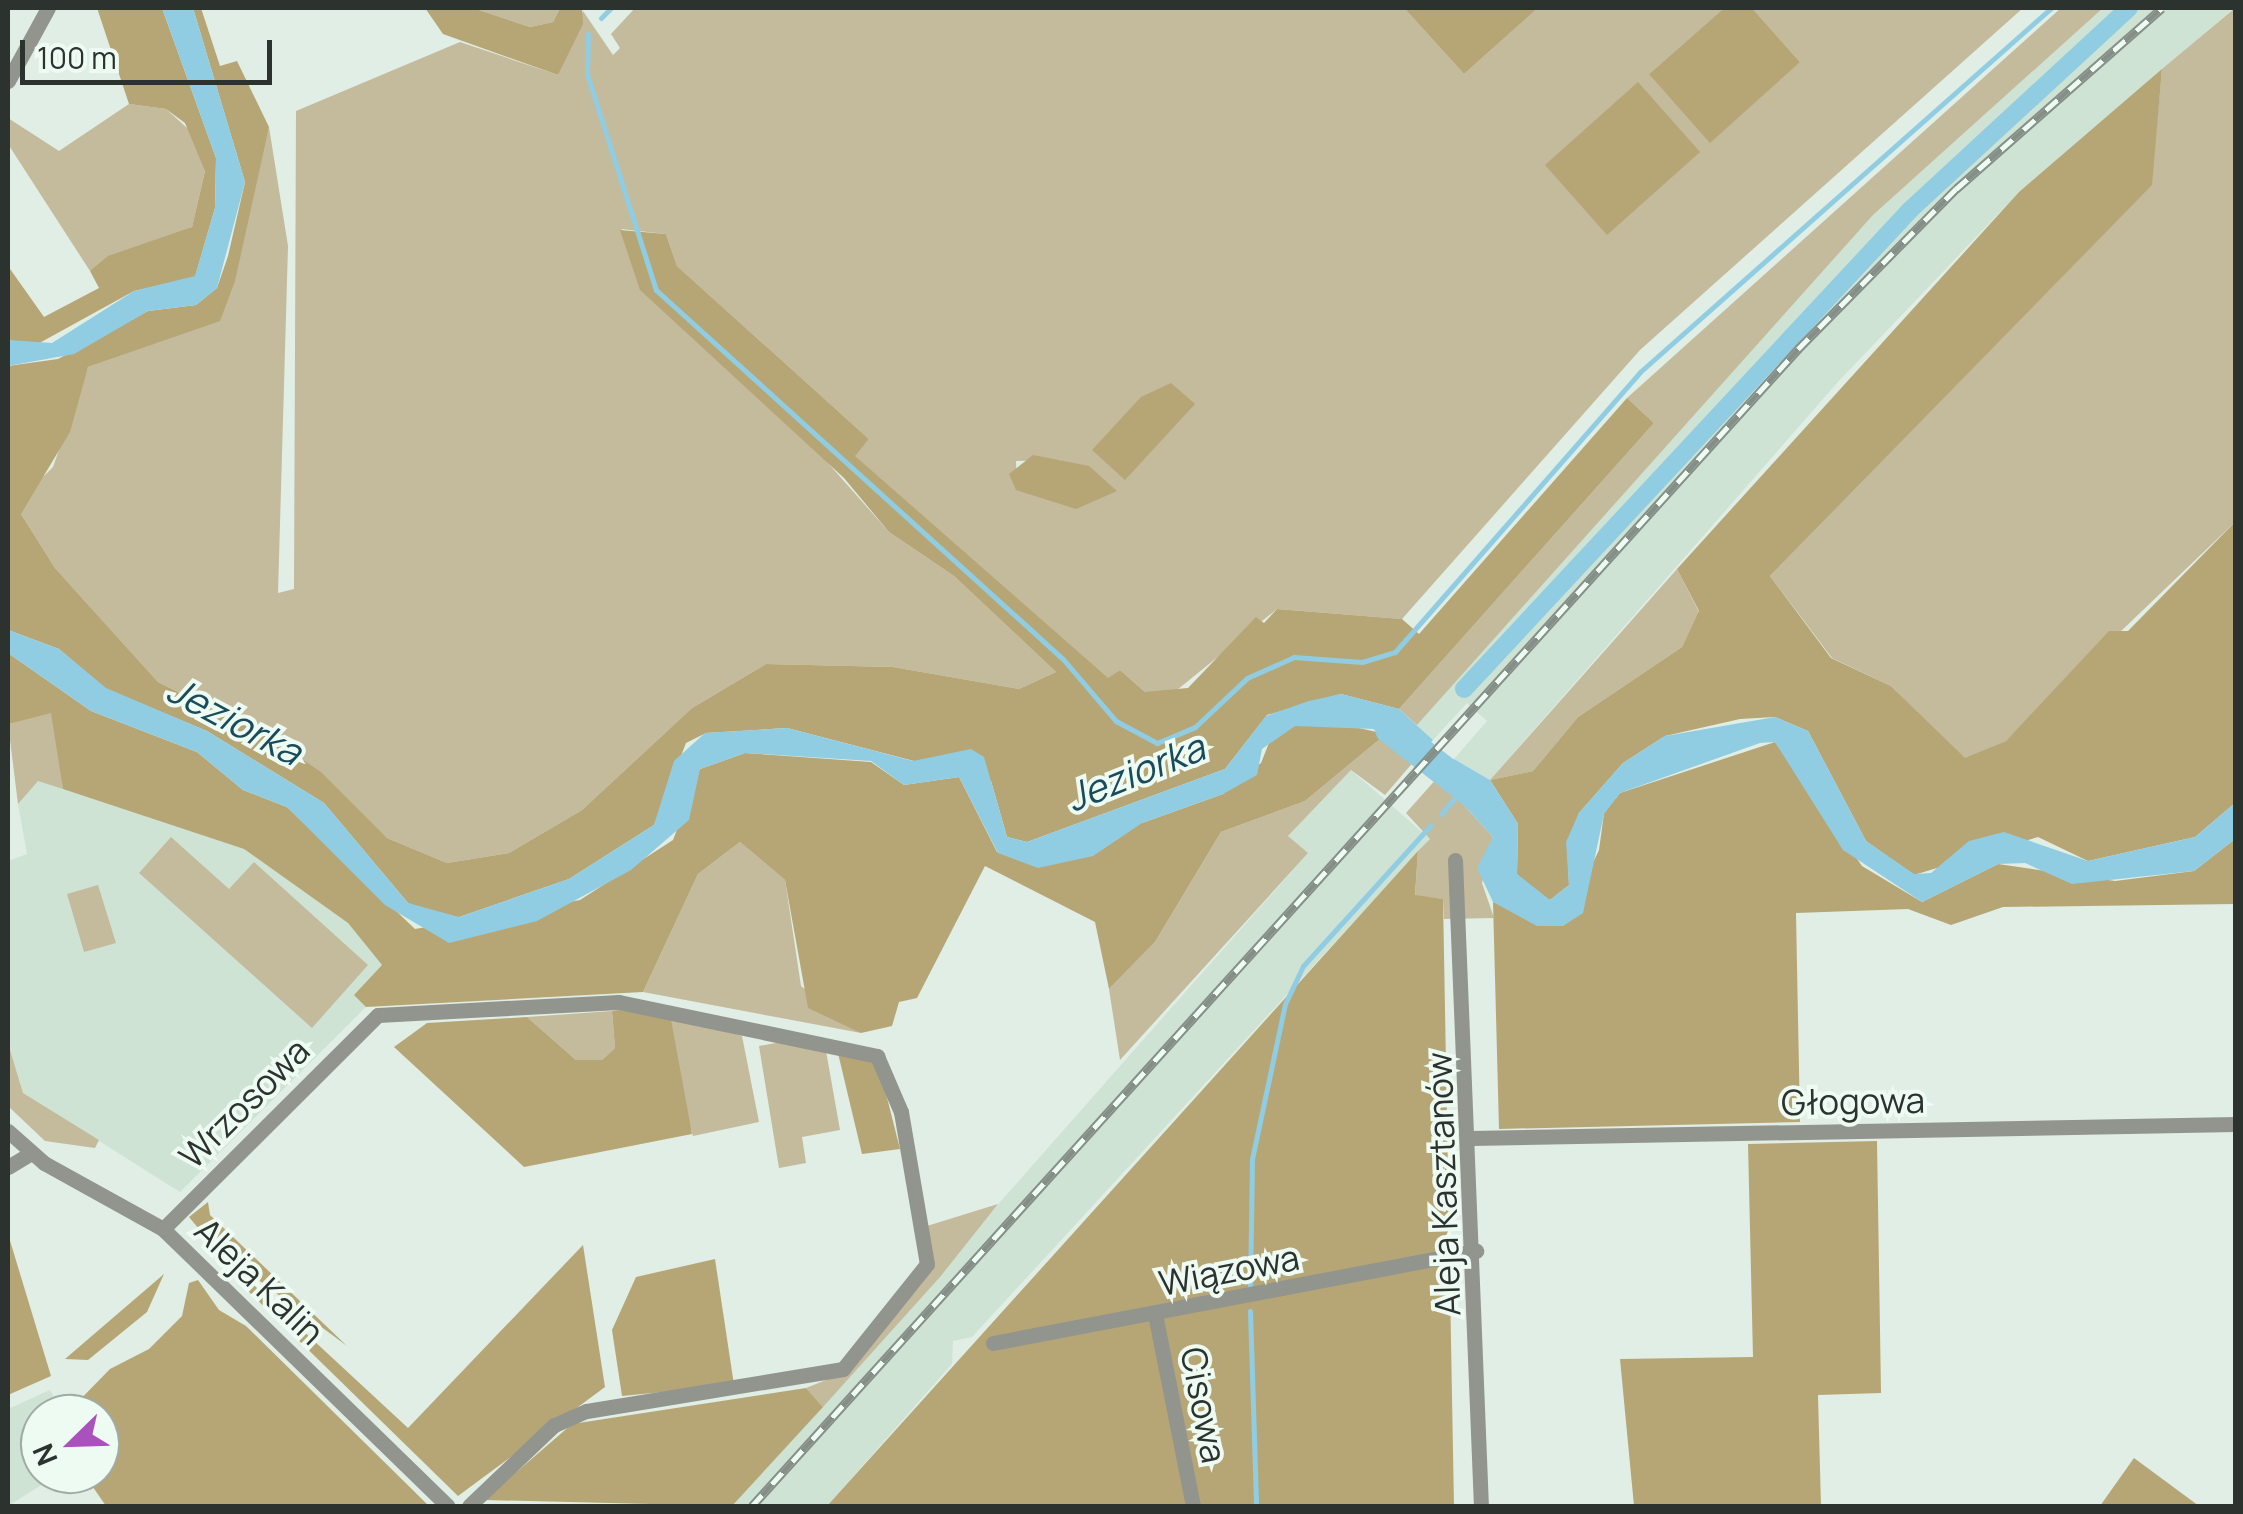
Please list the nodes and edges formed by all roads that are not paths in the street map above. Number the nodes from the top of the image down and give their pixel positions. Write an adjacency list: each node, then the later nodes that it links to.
1 (48, 8): 2 (street)
2 (8, 81)
3 (1455, 860): 6 (street, Aleja Kasztanów)
4 (2236, 1124): 6 (street, Głogowa)
5 (8, 1130): 7 (street, Aleja Kalin)
6 (1472, 1138): 10 (street, Aleja Kasztanów)
7 (30, 1154): 8 (street); 9 (street, Aleja Kalin)
8 (8, 1167)
9 (163, 1230): 13 (street, Aleja Kalin); 14 (street, Wrzosowa)
10 (1476, 1251): 11 (street, Wiązowa); 16 (street, Aleja Kasztanów)
11 (1155, 1314): 12 (street, Wiązowa); 15 (street, Cisowa)
12 (993, 1343)
13 (448, 1506)
14 (469, 1506)
15 (1193, 1506)
16 (1481, 1506)

